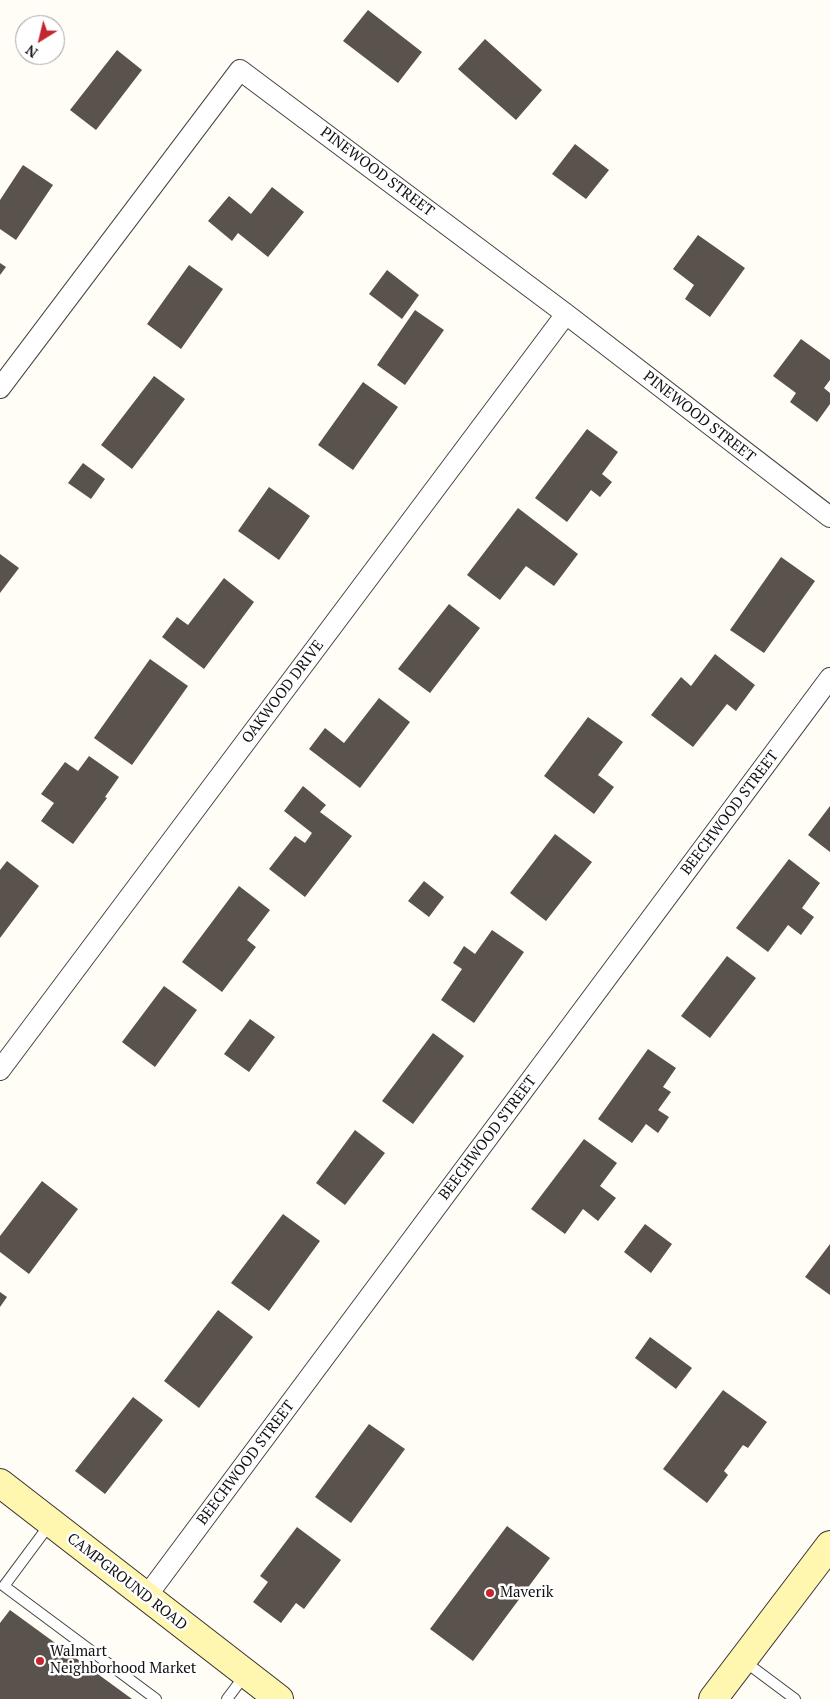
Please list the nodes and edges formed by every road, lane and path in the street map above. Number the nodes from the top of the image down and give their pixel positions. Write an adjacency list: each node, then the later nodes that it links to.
1 (566, 314): 2 (street, PINEWOOD STREET); 3 (street, PINEWOOD STREET); 5 (street, OAKWOOD DRIVE)
2 (0, 388)
3 (830, 517)
4 (830, 678): 9 (street, BEECHWOOD STREET)
5 (0, 1070)
6 (0, 1483): 7 (street, CAMPGROUND ROAD)
7 (51, 1523): 9 (street, CAMPGROUND ROAD); 12 (lane)
8 (830, 1546): 10 (street)
9 (146, 1597): 11 (street, CAMPGROUND ROAD)
10 (743, 1660): 15 (street); 16 (lane)
11 (246, 1674): 13 (lane); 14 (street, CAMPGROUND ROAD)
12 (156, 1699)
13 (227, 1699)
14 (279, 1699)
15 (713, 1699)
16 (795, 1699)

